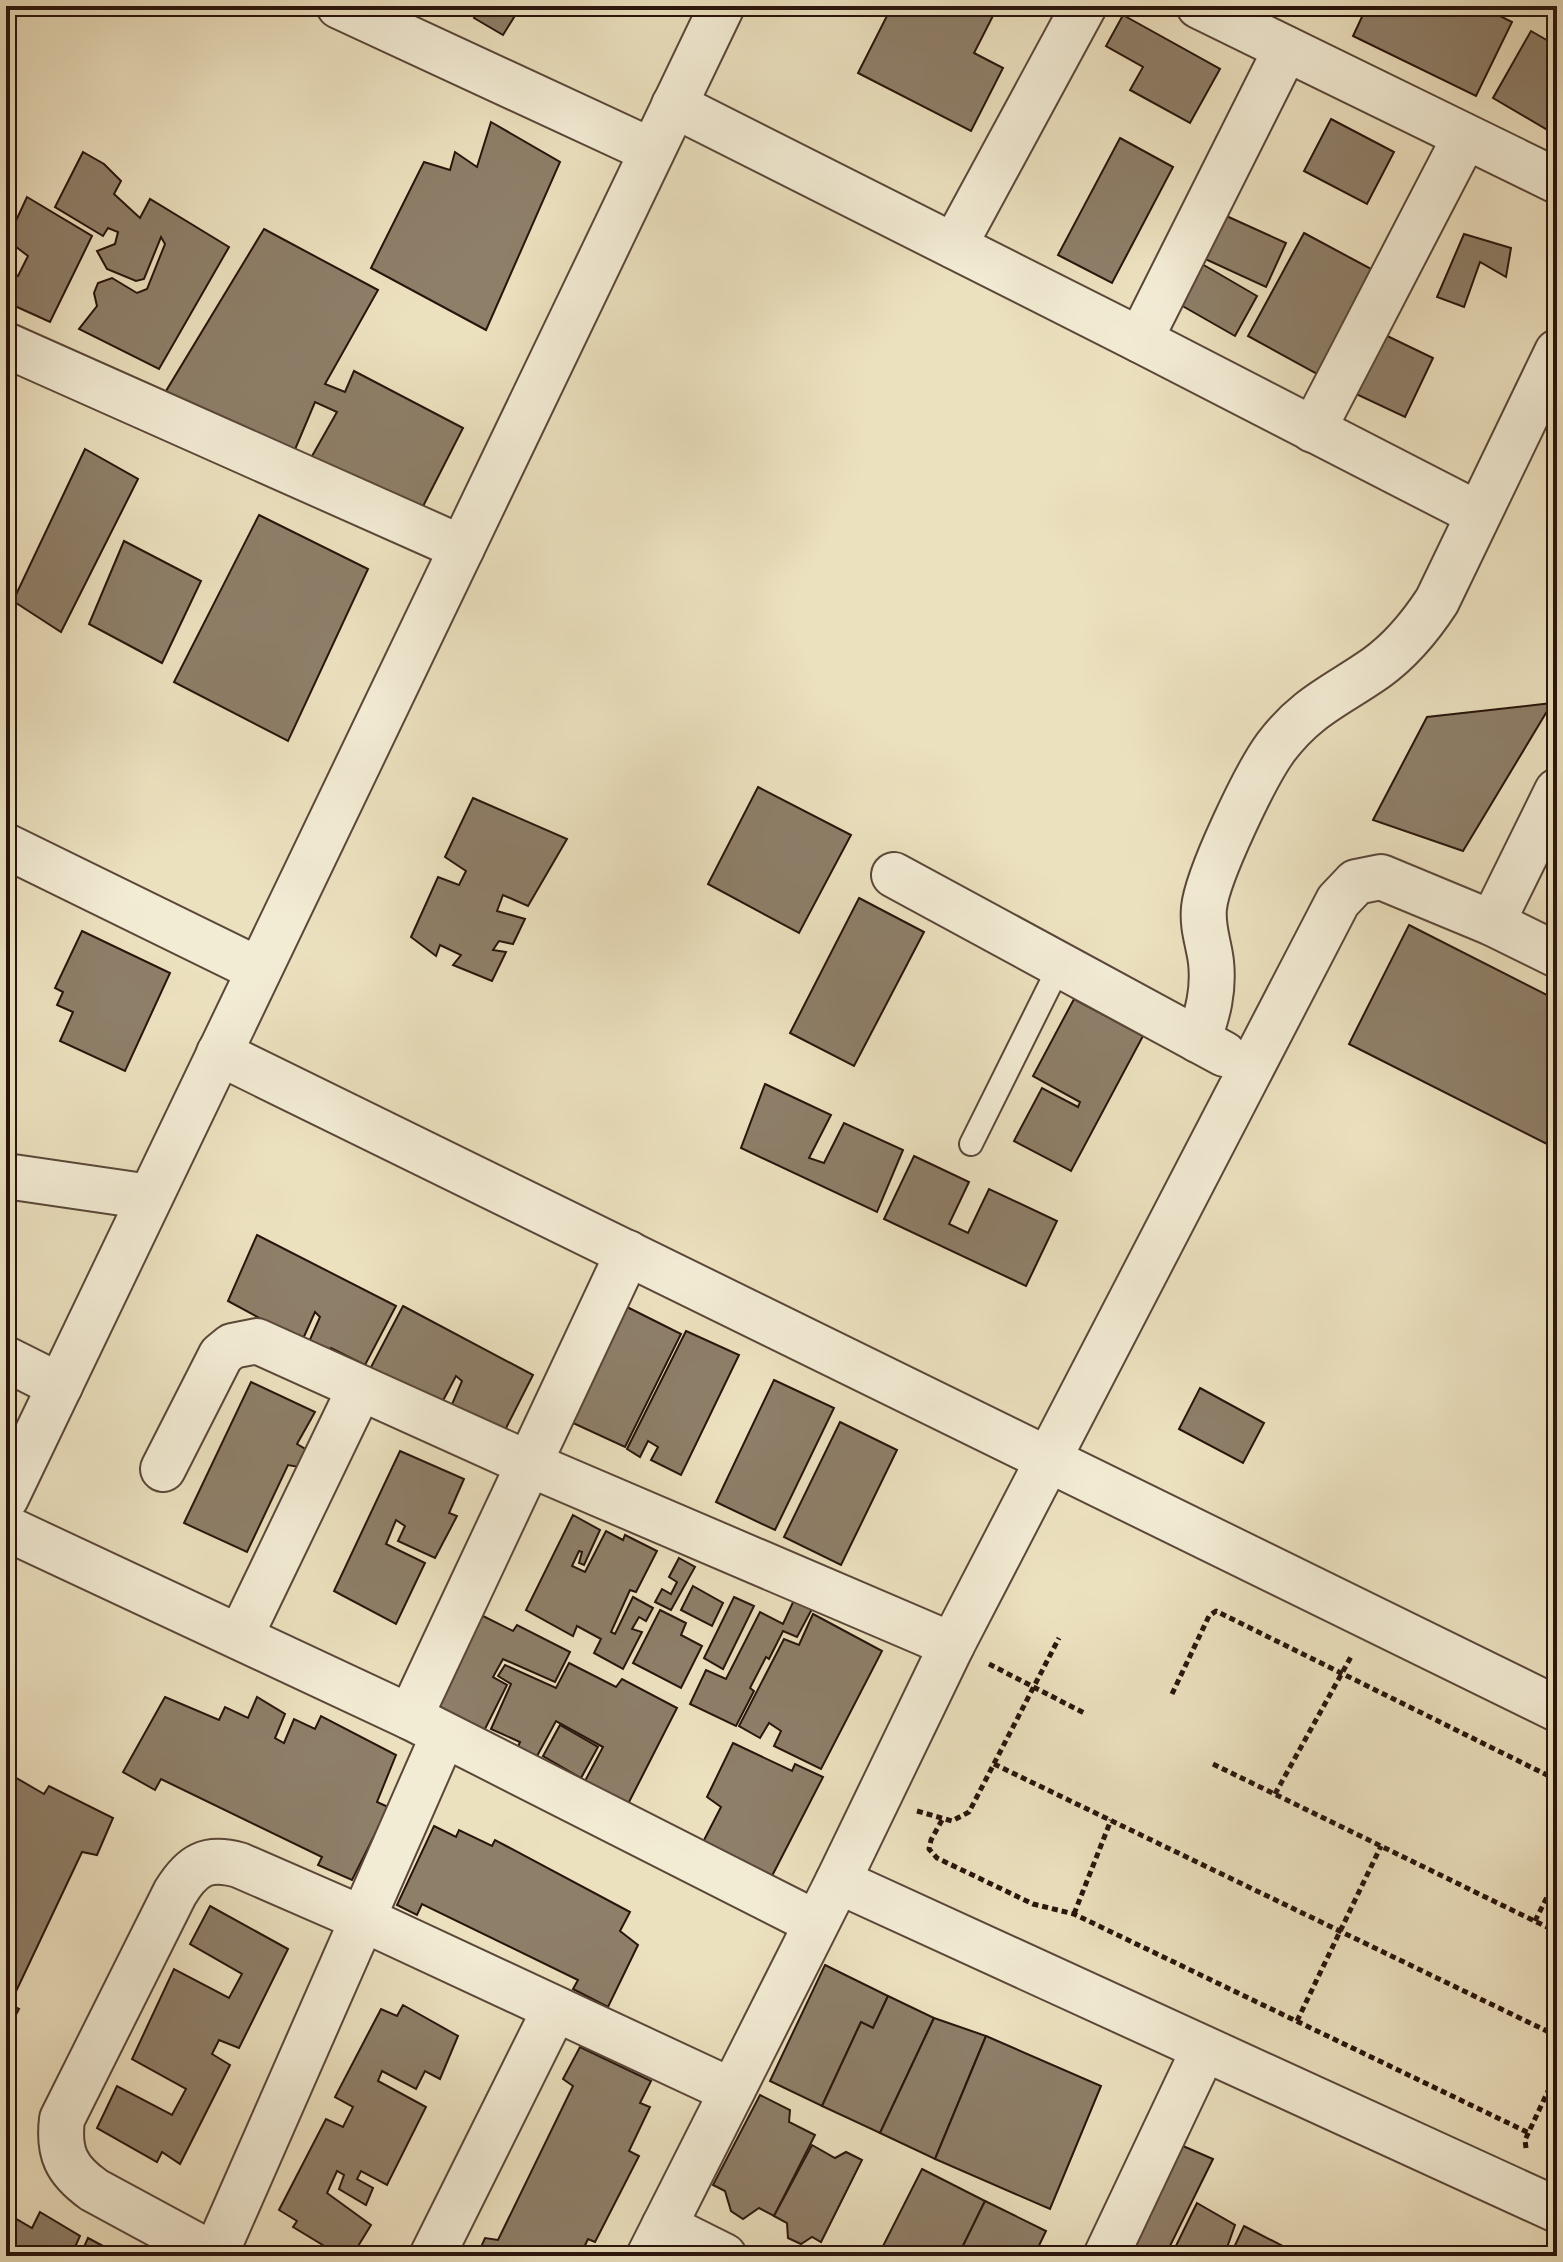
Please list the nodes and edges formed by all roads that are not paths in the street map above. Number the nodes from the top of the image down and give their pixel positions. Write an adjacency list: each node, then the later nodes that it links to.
1 (339, 6): 8 (street)
2 (722, 6): 6 (street)
3 (1084, 6): 10 (street)
4 (1199, 6): 5 (street)
5 (1286, 49): 7 (street); 11 (street)
6 (674, 105): 8 (street); 10 (street)
7 (1465, 137): 9 (street); 14 (street)
8 (652, 151): 16 (street)
9 (1557, 181)
10 (954, 246): 11 (street)
11 (1140, 340): 14 (street)
12 (6, 345): 16 (street)
13 (1557, 352): 15 (street)
14 (1313, 430): 15 (street)
15 (1478, 514): 24 (street)
16 (462, 548): 23 (street)
17 (1557, 791): 20 (street)
18 (6, 846): 23 (street)
19 (894, 875): 22 (street)
20 (1492, 923): 21 (street); 26 (street)
21 (1557, 955)
22 (1060, 965): 24 (street); 27 (lane)
23 (259, 970): 25 (street)
24 (1198, 1040): 26 (street)
25 (219, 1053): 29 (street); 30 (street)
26 (1251, 1069): 34 (street)
27 (971, 1144)
28 (6, 1176): 29 (street)
29 (150, 1197): 32 (street)
30 (628, 1253): 34 (street); 35 (street)
31 (6, 1359): 32 (street)
32 (60, 1386): 37 (street)
33 (360, 1388): 35 (street); 36 (street); 39 (street)
34 (1048, 1459): 40 (street); 41 (street)
35 (529, 1464): 40 (street); 42 (street)
36 (163, 1469)
37 (6, 1498)
38 (6, 1528): 39 (street)
39 (240, 1637): 42 (street)
40 (952, 1645): 43 (street)
41 (1557, 1709)
42 (427, 1726): 44 (street); 45 (street)
43 (838, 1881): 45 (street); 47 (street)
44 (363, 1919): 46 (street); 51 (street); 52 (street)
45 (816, 1923): 48 (street)
46 (555, 2009): 48 (street); 53 (street)
47 (1204, 2049): 49 (street); 55 (street)
48 (732, 2091): 50 (street)
49 (1557, 2210)
50 (656, 2241): 54 (street)
51 (164, 2244): 52 (street)
52 (215, 2256)
53 (432, 2256)
54 (724, 2256)
55 (1106, 2256)

